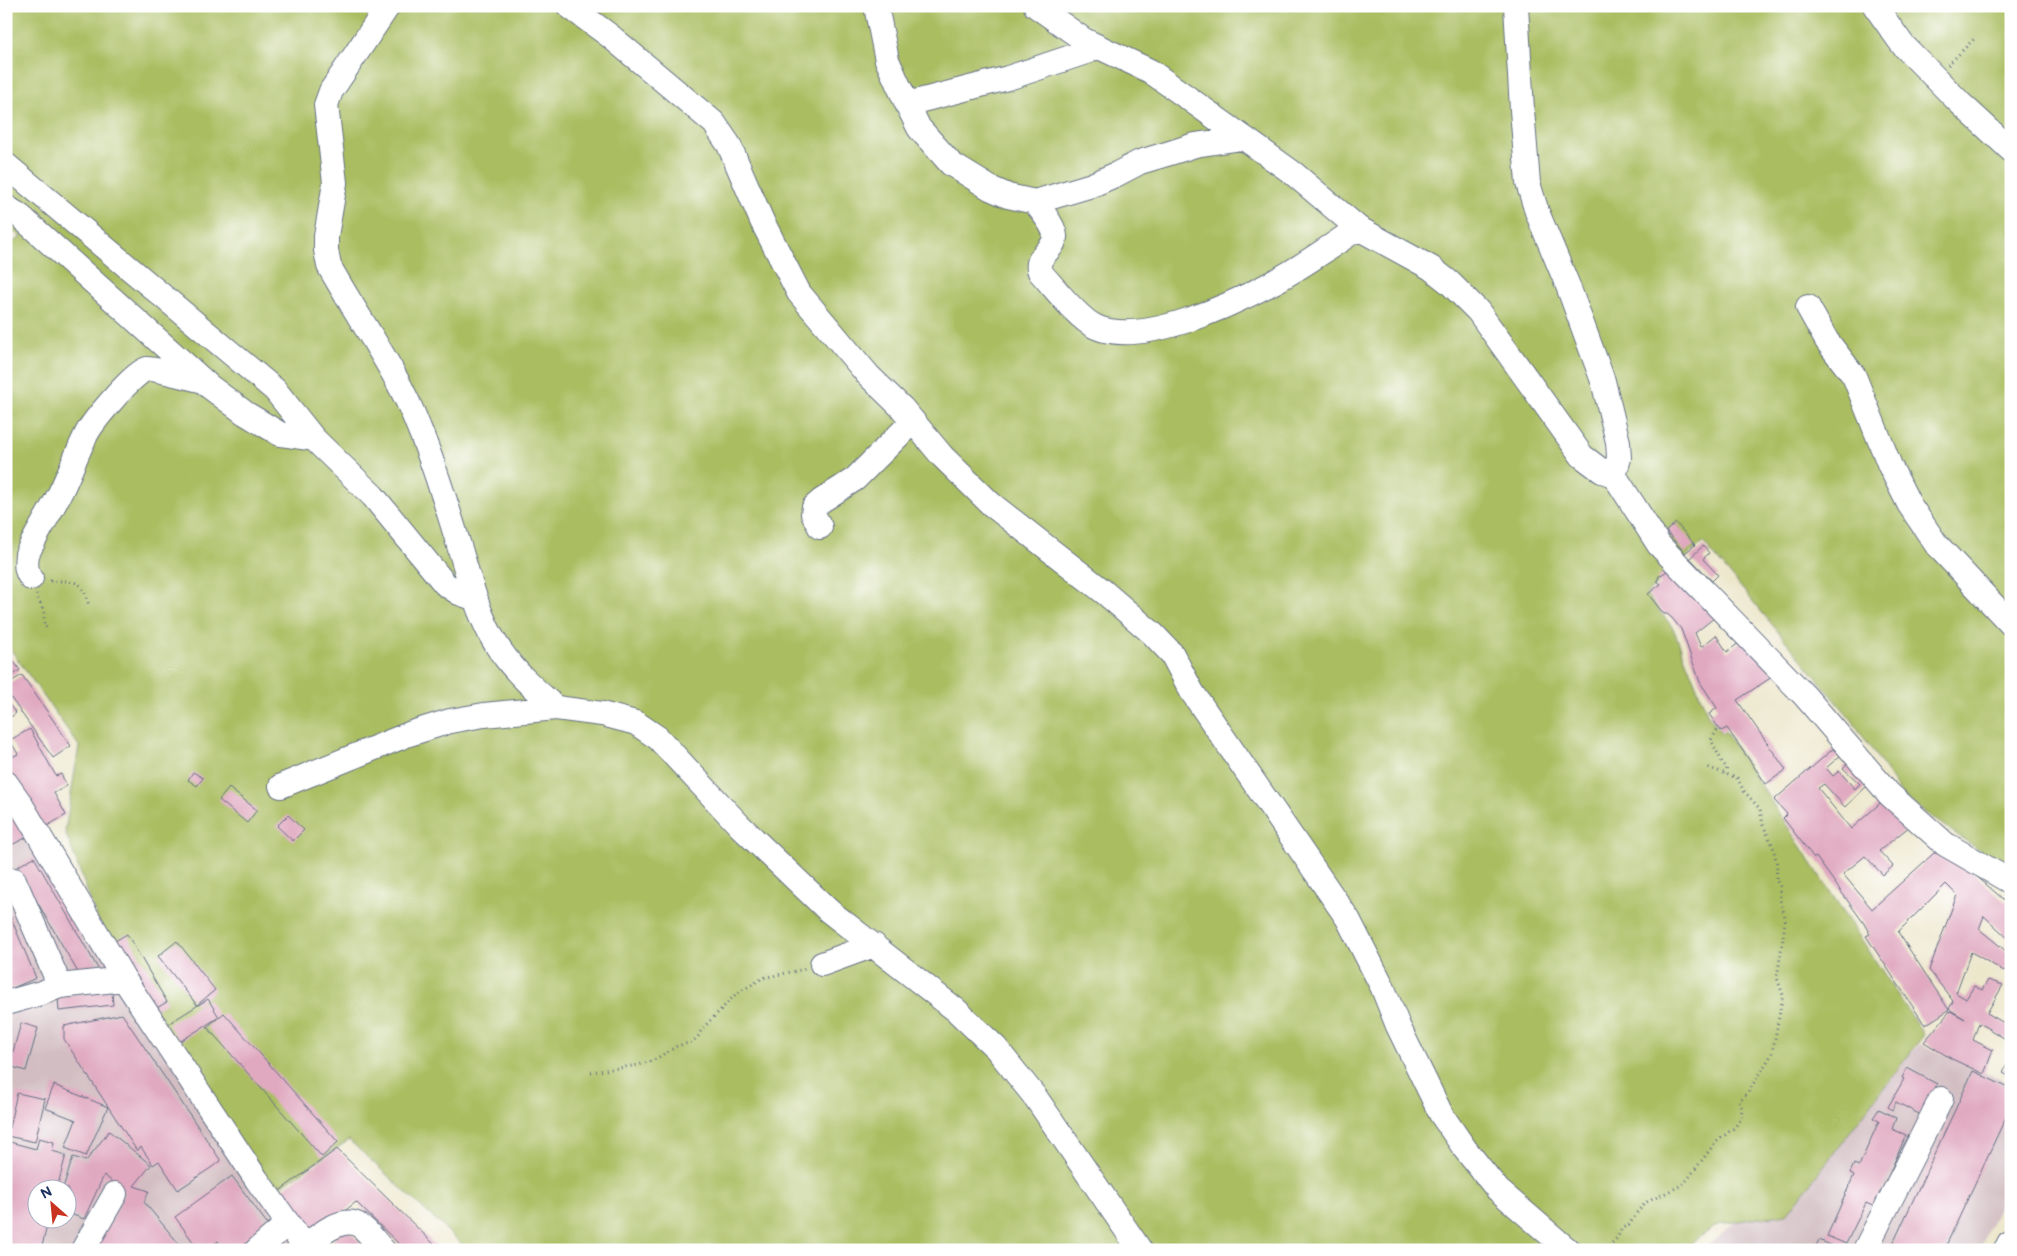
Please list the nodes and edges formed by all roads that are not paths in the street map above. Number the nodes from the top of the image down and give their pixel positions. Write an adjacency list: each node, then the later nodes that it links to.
1 (388, 6): 22 (street)
2 (569, 6): 17 (street)
3 (876, 6): 8 (street)
4 (1036, 6): 7 (street)
5 (1516, 6): 19 (street)
6 (1875, 6): 10 (street)
7 (1096, 46): 8 (street); 9 (street)
8 (906, 104): 12 (street)
9 (1242, 138): 12 (street); 14 (street)
10 (2011, 150)
11 (6, 165): 18 (street)
12 (1035, 202): 14 (street)
13 (6, 206): 16 (street)
14 (1358, 228): 19 (street)
15 (1808, 307): 23 (street)
16 (202, 380): 18 (street); 21 (street)
17 (913, 421): 20 (street); 43 (street)
18 (314, 439): 22 (street)
19 (1614, 475): 28 (street)
20 (820, 527)
21 (32, 578)
22 (476, 599): 24 (street)
23 (2011, 624)
24 (556, 708): 25 (street); 29 (street)
25 (281, 786)
26 (8, 788): 31 (street)
27 (14, 880): 32 (street)
28 (2011, 882)
29 (874, 945): 30 (street); 37 (street)
30 (822, 964)
31 (124, 979): 32 (street); 36 (street)
32 (60, 986): 33 (street)
33 (6, 1003)
34 (1941, 1099): 44 (street)
35 (115, 1194): 40 (street)
36 (288, 1223): 39 (street); 41 (street)
37 (1130, 1244)
38 (2011, 1244): 45 (main road)
39 (306, 1248): 42 (street)
40 (83, 1250)
41 (257, 1250)
42 (383, 1250)
43 (1568, 1250)
44 (1865, 1250)
45 (2008, 1250)

